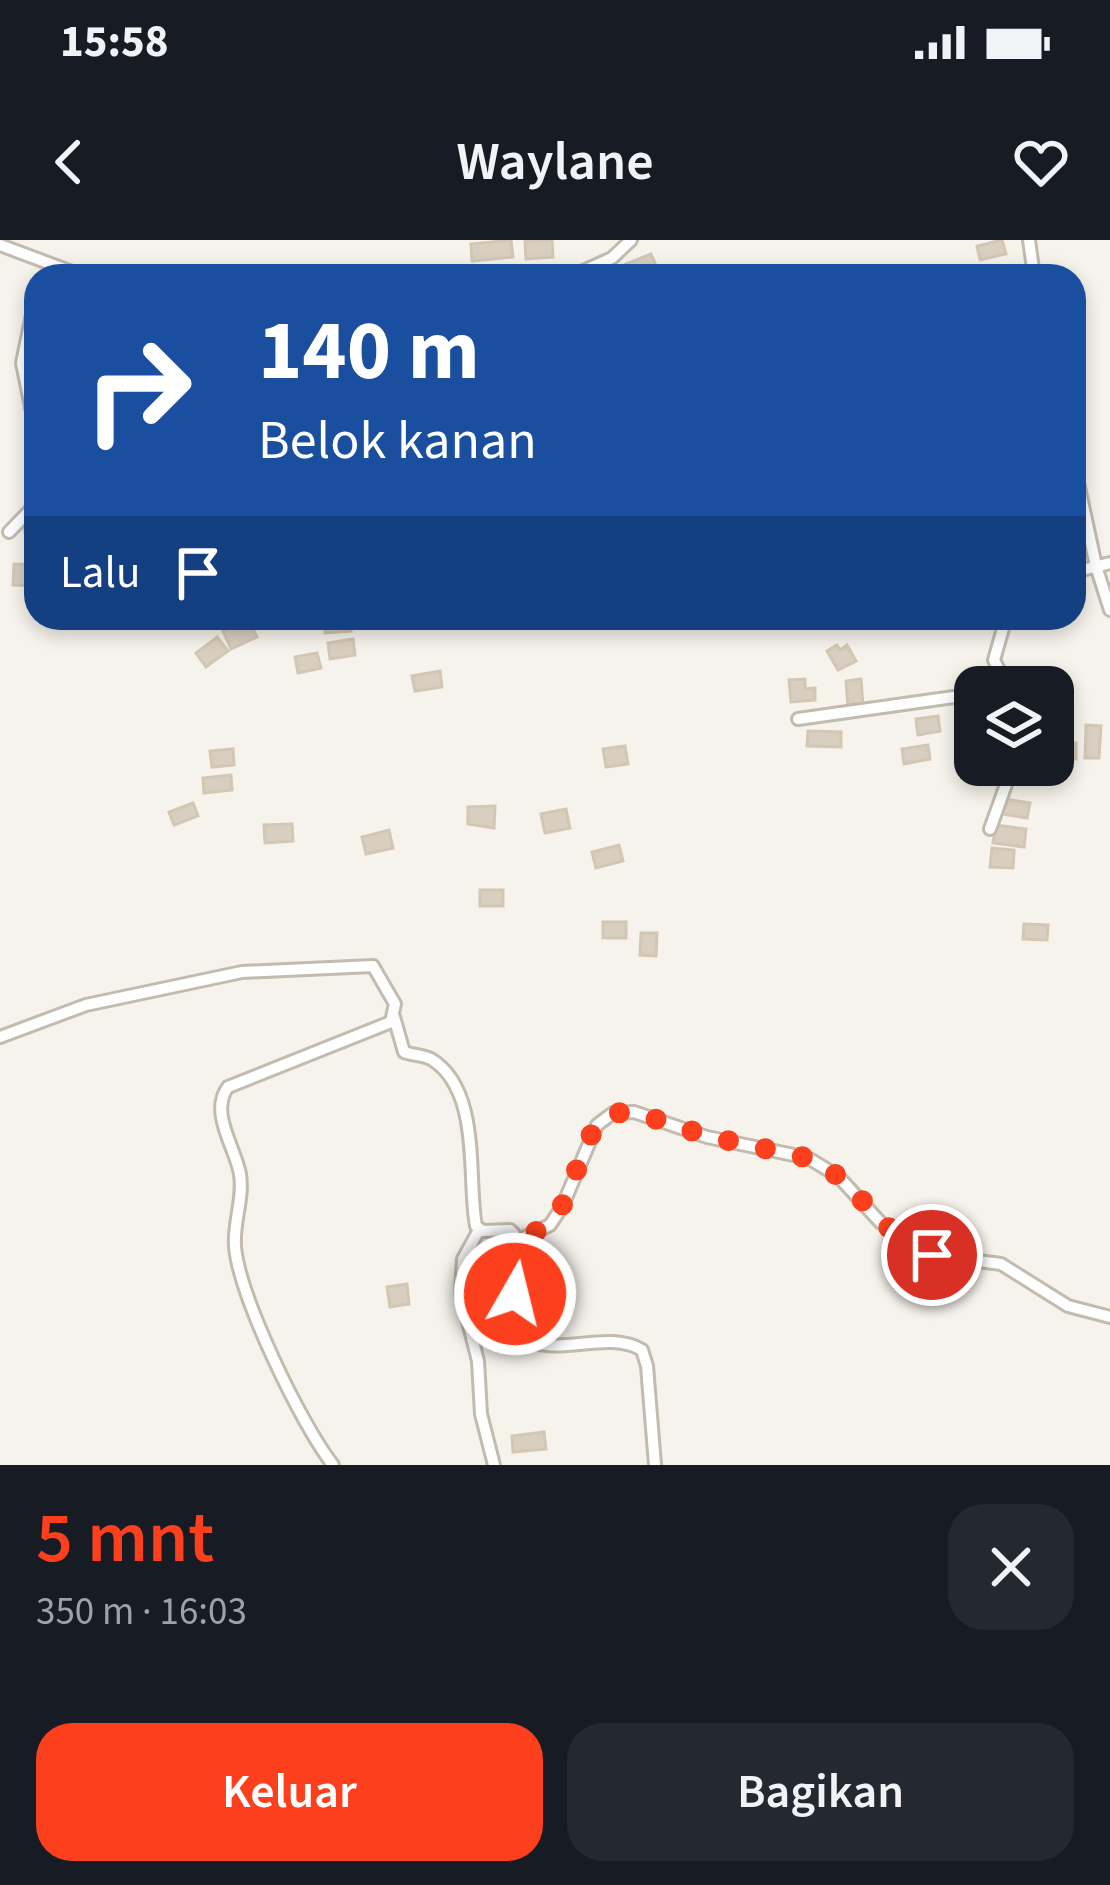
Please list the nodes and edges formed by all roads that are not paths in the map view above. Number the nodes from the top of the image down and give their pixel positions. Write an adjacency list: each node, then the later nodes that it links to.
1 (632, 240): 6 (street)
2 (0, 245): 3 (street)
3 (44, 260): 4 (street); 5 (street)
4 (43, 264)
5 (54, 264)
6 (599, 264)
7 (24, 516): 9 (street)
8 (1086, 520): 11 (street)
9 (8, 532)
10 (1110, 562): 11 (street)
11 (1096, 566): 12 (street); 13 (street)
12 (1086, 569)
13 (1110, 610)
14 (1003, 630): 15 (street)
15 (996, 666)
16 (954, 697): 17 (street)
17 (798, 719)
18 (1005, 786): 19 (street)
19 (990, 829)
20 (394, 1017): 21 (street); 22 (street); 25 (street)
21 (0, 1037)
22 (479, 1229): 23 (street); 26 (street)
23 (515, 1242): 24 (street); 27 (street)
24 (1110, 1317)
25 (333, 1465)
26 (494, 1465)
27 (655, 1465)

